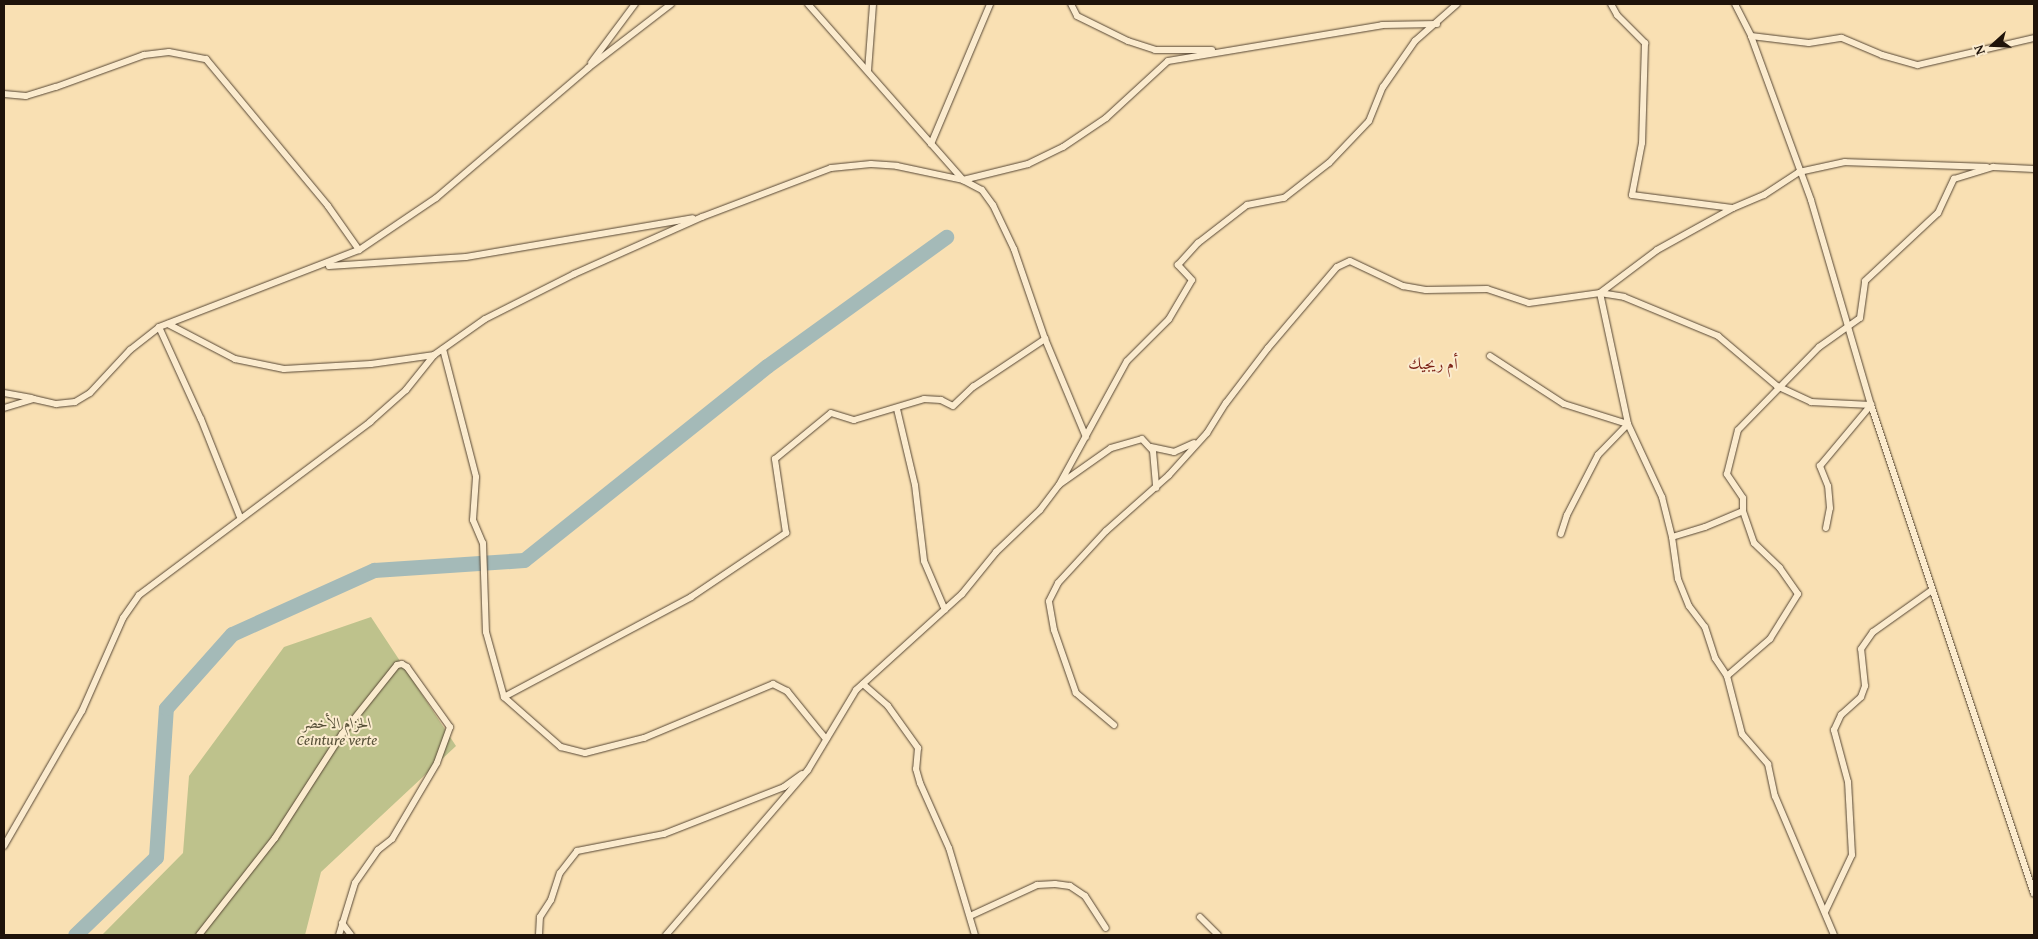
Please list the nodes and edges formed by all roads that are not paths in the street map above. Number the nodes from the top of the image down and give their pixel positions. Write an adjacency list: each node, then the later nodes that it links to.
1 (635, 4): 14 (street)
2 (671, 4): 14 (street)
3 (808, 4): 15 (street)
4 (873, 4): 15 (street)
5 (990, 4): 17 (street)
6 (1071, 4): 13 (street)
7 (1457, 4): 10 (street)
8 (1611, 4): 22 (street)
9 (1735, 4): 11 (street)
10 (1437, 24): 13 (street); 42 (street)
11 (1751, 36): 12 (street); 20 (street)
12 (2034, 38)
13 (1228, 50): 21 (street)
14 (588, 68): 24 (street)
15 (868, 71): 17 (street)
16 (4, 94): 24 (street)
17 (931, 144): 21 (street)
18 (1993, 167): 19 (street); 20 (street); 28 (street)
19 (2034, 168)
20 (1799, 172): 22 (street); 28 (street)
21 (963, 180): 23 (street); 30 (street)
22 (1734, 208): 26 (street)
23 (702, 217): 25 (street); 31 (street)
24 (359, 250): 25 (street)
25 (322, 266): 27 (street)
26 (1600, 293): 34 (street); 40 (street); 41 (street)
27 (168, 324): 29 (street); 32 (street)
28 (1848, 324): 34 (street); 37 (street)
29 (159, 327): 36 (street); 47 (street)
30 (1045, 339): 39 (street); 42 (street)
31 (443, 349): 32 (street); 55 (street)
32 (434, 355): 47 (street)
33 (1490, 356): 40 (street)
34 (1777, 386): 37 (street); 46 (street)
35 (4, 393): 36 (street)
36 (34, 399): 38 (street)
37 (1871, 405): 48 (street); 51 (street)
38 (4, 408)
39 (898, 409): 52 (street); 55 (street)
40 (1628, 424): 49 (street); 50 (street)
41 (1207, 432): 43 (street); 45 (street)
42 (1086, 437): 44 (street)
43 (1151, 447): 44 (street); 45 (street)
44 (1059, 485): 52 (street)
45 (1156, 488): 56 (street)
46 (1742, 511): 50 (street); 53 (street)
47 (240, 517): 59 (street)
48 (1826, 528)
49 (1561, 534)
50 (1672, 537): 53 (street)
51 (1932, 590): 60 (street); 61 (street)
52 (945, 610): 54 (street)
53 (1727, 676): 61 (street)
54 (863, 684): 57 (street); 62 (street)
55 (504, 697): 57 (street)
56 (1114, 725)
57 (826, 739): 58 (street)
58 (808, 770): 69 (street); 70 (street)
59 (4, 846)
60 (2034, 894)
61 (1825, 912): 73 (street)
62 (970, 916): 65 (street); 71 (street)
63 (1200, 916): 72 (street)
64 (342, 923): 66 (street); 67 (street); 68 (street)
65 (1106, 928)
66 (199, 935)
67 (339, 935)
68 (351, 935)
69 (538, 935)
70 (666, 935)
71 (975, 935)
72 (1218, 935)
73 (1834, 935)

